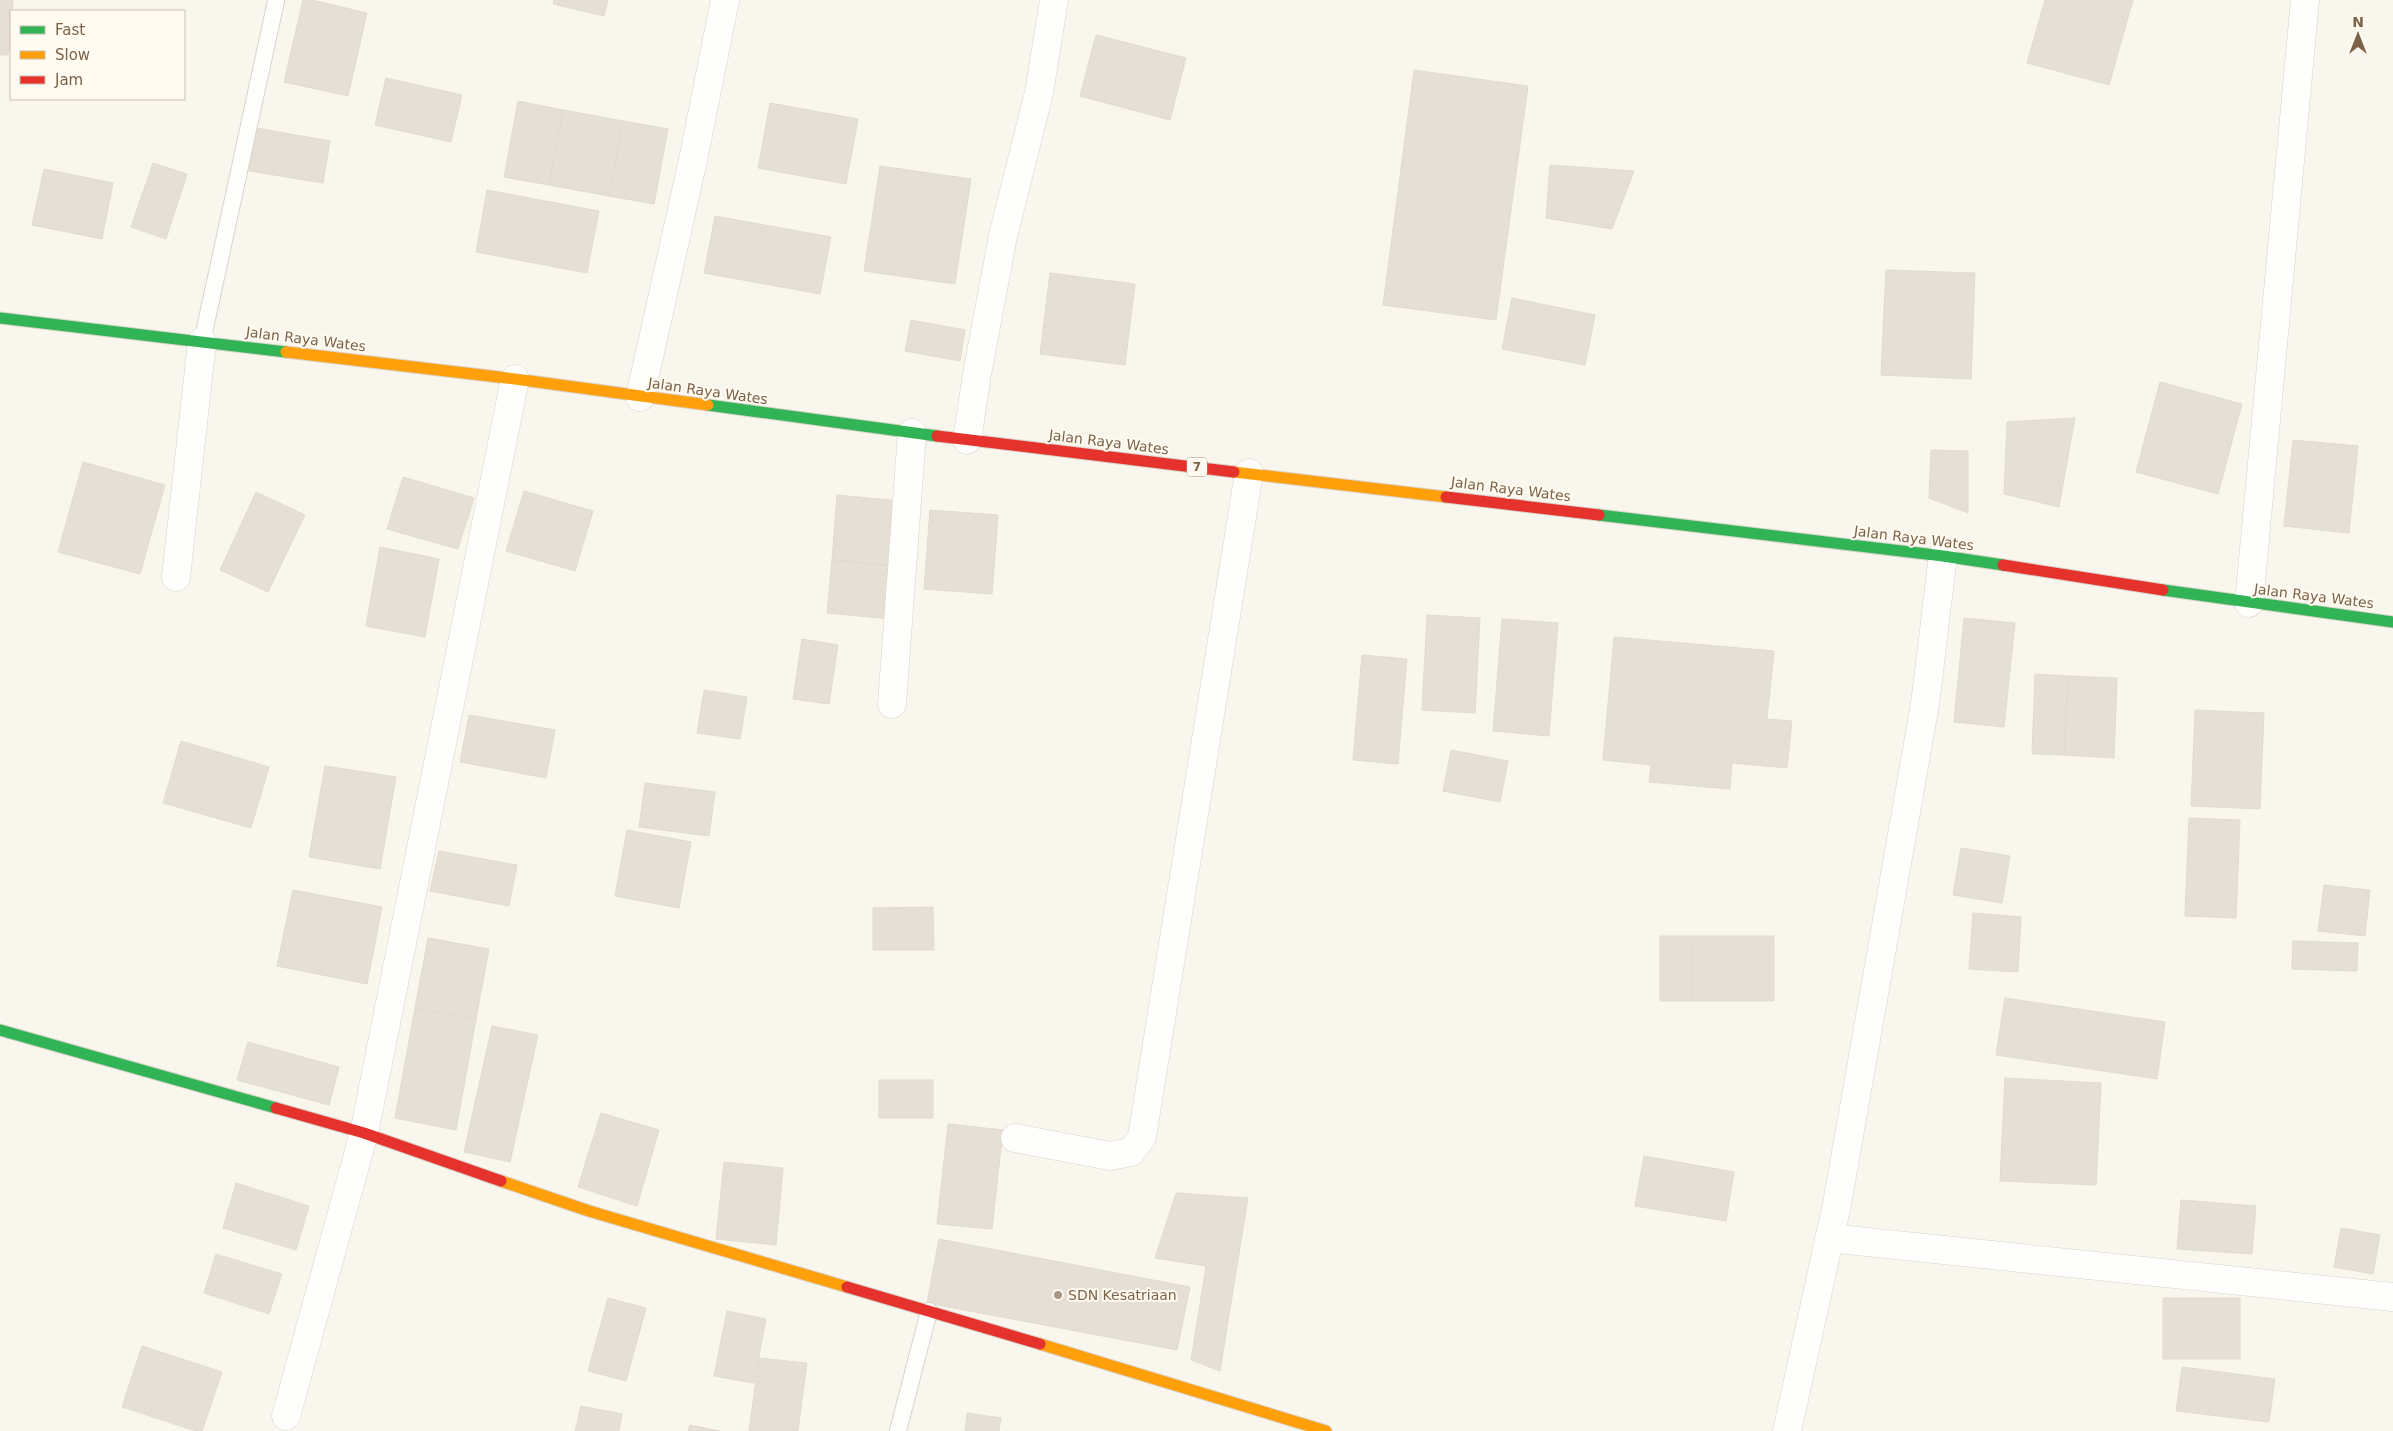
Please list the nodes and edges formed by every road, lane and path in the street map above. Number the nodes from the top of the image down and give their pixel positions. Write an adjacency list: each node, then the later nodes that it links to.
1 (725, 0): 8 (street)
2 (1054, 0): 10 (street)
3 (2305, 0): 14 (street)
4 (276, 1): 6 (lane)
5 (0, 318): 6 (main road, Jalan Raya Wates / 7)
6 (202, 342): 7 (main road, Jalan Raya Wates / 7); 13 (street)
7 (514, 379): 8 (main road, Jalan Raya Wates / 7); 18 (street)
8 (640, 397): 9 (main road, Jalan Raya Wates / 7)
9 (912, 433): 10 (main road, Jalan Raya Wates / 7); 16 (street)
10 (967, 440): 11 (main road, Jalan Raya Wates / 7)
11 (1250, 474): 12 (main road, Jalan Raya Wates / 7); 19 (street)
12 (1943, 556): 14 (main road, Jalan Raya Wates / 7); 20 (street)
13 (176, 577)
14 (2249, 603): 15 (main road, Jalan Raya Wates / 7)
15 (2393, 622)
16 (892, 704)
17 (0, 1030): 18 (main road)
18 (364, 1133): 22 (main road); 23 (street)
19 (1015, 1138)
20 (1829, 1238): 21 (street); 26 (street)
21 (2393, 1297)
22 (929, 1311): 24 (lane); 25 (main road)
23 (286, 1416)
24 (898, 1431)
25 (1326, 1431)
26 (1787, 1431)

